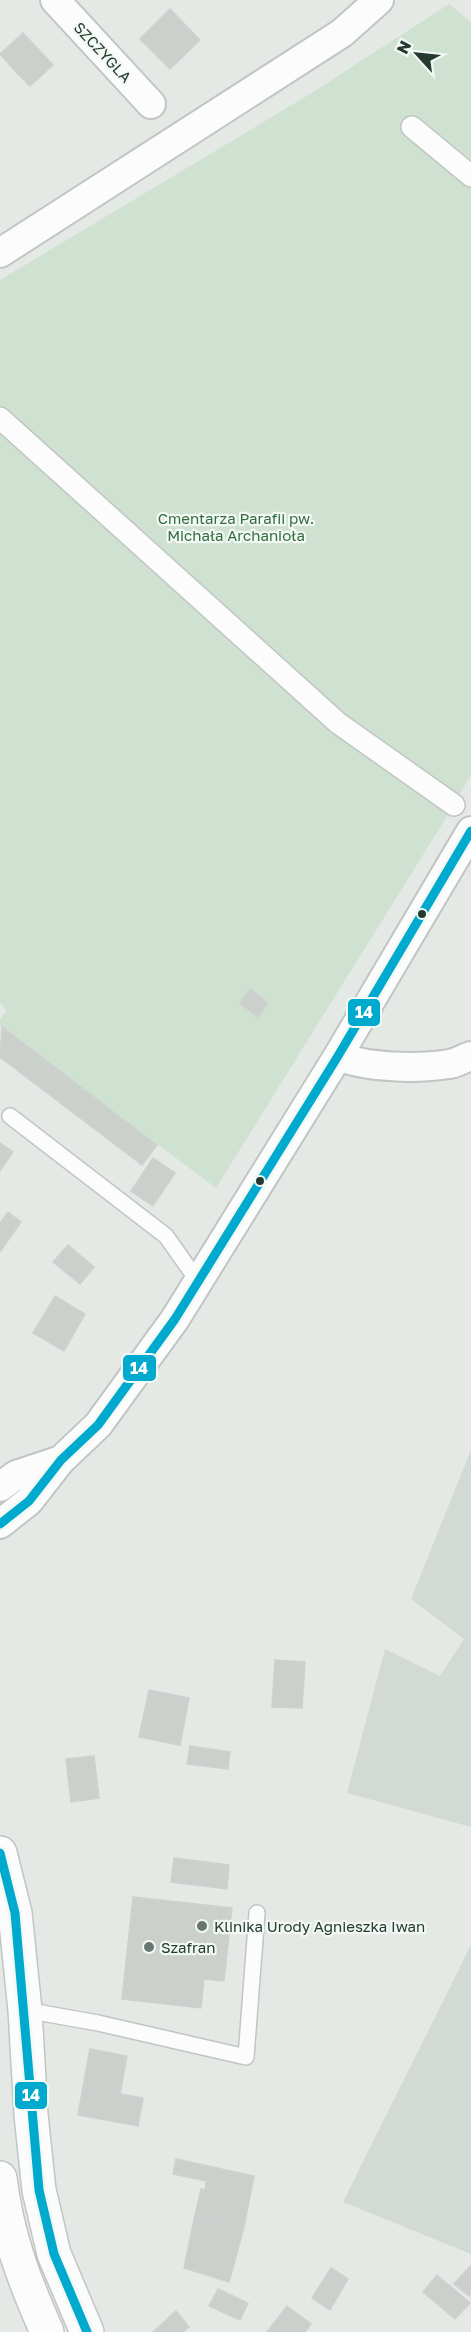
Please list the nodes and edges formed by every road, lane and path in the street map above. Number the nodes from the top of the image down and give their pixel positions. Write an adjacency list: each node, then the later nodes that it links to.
1 (55, 0): 3 (street, SZCZYGLA)
2 (379, 0): 6 (street)
3 (151, 104)
4 (412, 127): 5 (street)
5 (471, 176)
6 (0, 253)
7 (0, 418): 8 (street)
8 (454, 805)
9 (471, 831): 10 (street)
10 (338, 1056): 11 (street); 13 (street)
11 (471, 1056)
12 (9, 1116): 13 (lane)
13 (201, 1279): 14 (street)
14 (61, 1460): 15 (street); 16 (street)
15 (0, 1487)
16 (0, 1524)
17 (0, 1852): 19 (main road)
18 (257, 1913): 19 (lane)
19 (26, 2010): 22 (main road)
20 (0, 2178): 21 (main road)
21 (46, 2332)
22 (87, 2332)

